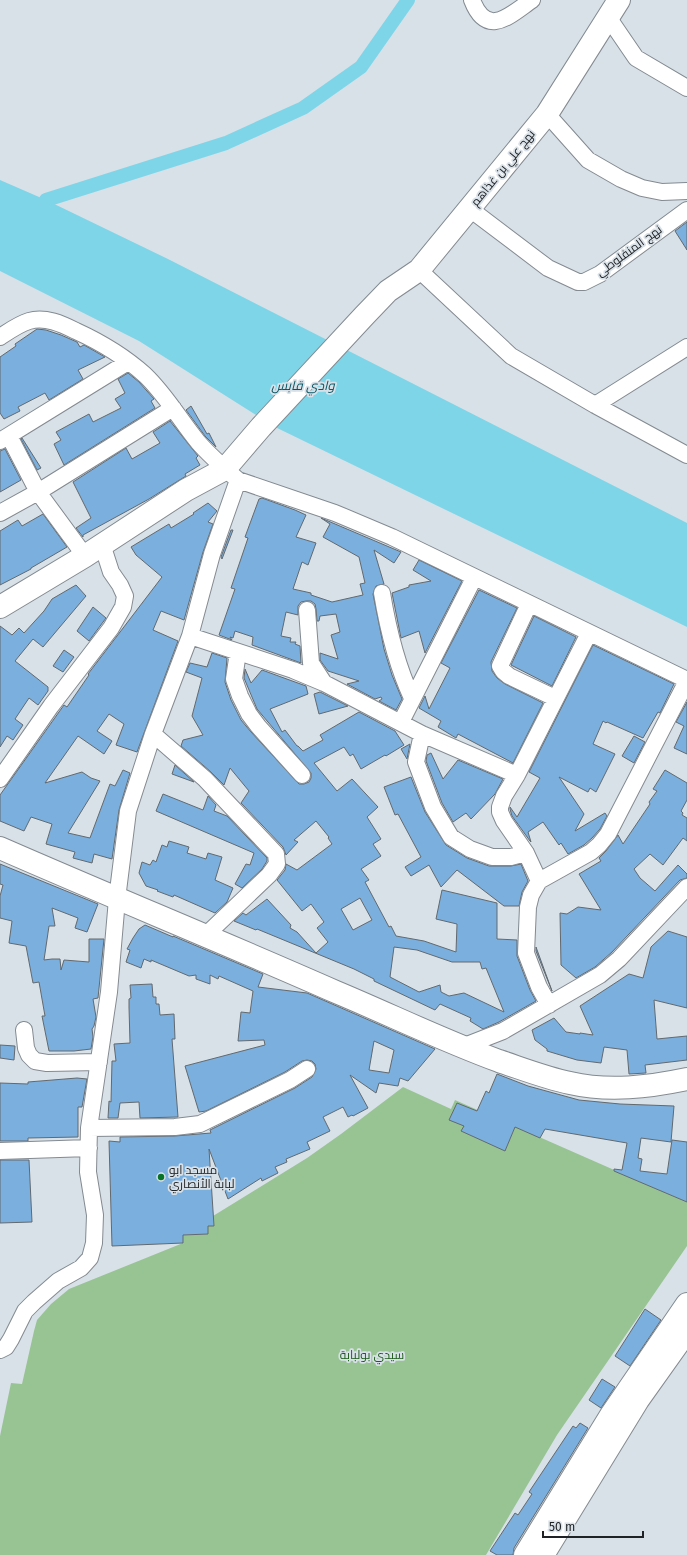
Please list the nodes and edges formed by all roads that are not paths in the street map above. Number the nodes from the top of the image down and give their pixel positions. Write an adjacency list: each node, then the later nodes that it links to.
1 (472, 0): 2 (street)
2 (532, 0)
3 (613, 9): 4 (street); 5 (main road, نهج علي بن غذاهم)
4 (687, 88)
5 (547, 114): 6 (street); 7 (main road, نهج علي بن غذاهم)
6 (687, 191)
7 (470, 209): 8 (street, نهج المنفلوطي); 9 (main road, نهج علي بن غذاهم)
8 (687, 210)
9 (419, 270): 13 (street); 17 (main road, نهج علي بن غذاهم)
10 (0, 337): 12 (street)
11 (687, 347): 13 (street)
12 (128, 362): 14 (street); 15 (street)
13 (595, 405): 16 (street)
14 (174, 408): 17 (street); 18 (street)
15 (4, 439): 18 (street)
16 (687, 455)
17 (231, 474): 20 (main road); 21 (street); 27 (street)
18 (38, 492): 19 (street); 20 (street)
19 (0, 513)
20 (94, 550): 24 (main road); 38 (street)
21 (474, 578): 23 (street); 31 (street)
22 (382, 592): 31 (street)
23 (529, 604): 26 (street); 32 (street)
24 (0, 607)
25 (308, 610): 30 (street)
26 (589, 633): 29 (street); 32 (street)
27 (190, 636): 28 (street); 34 (street)
28 (238, 652): 30 (street); 36 (street)
29 (687, 680): 41 (street)
30 (324, 683): 33 (street)
31 (412, 698): 33 (street)
32 (555, 698): 37 (street)
33 (401, 722): 35 (street)
34 (153, 734): 43 (street); 44 (street)
35 (422, 734): 37 (street); 40 (street)
36 (302, 775)
37 (517, 775): 40 (street)
38 (0, 779)
39 (0, 848): 43 (main road)
40 (526, 853): 41 (street)
41 (539, 881): 45 (street)
42 (687, 887): 45 (street)
43 (118, 899): 44 (main road); 48 (street)
44 (206, 935): 47 (main road)
45 (549, 1005): 47 (street)
46 (24, 1030): 48 (street)
47 (462, 1047): 51 (main road)
48 (99, 1062): 53 (street)
49 (307, 1069): 53 (street)
50 (687, 1079): 51 (main road)
51 (662, 1084): 52 (main road)
52 (687, 1091)
53 (89, 1128): 54 (street)
54 (89, 1148): 55 (street); 58 (street)
55 (0, 1151)
56 (687, 1304): 59 (main road)
57 (687, 1331): 60 (main road)
58 (0, 1350)
59 (525, 1555)
60 (543, 1555)

